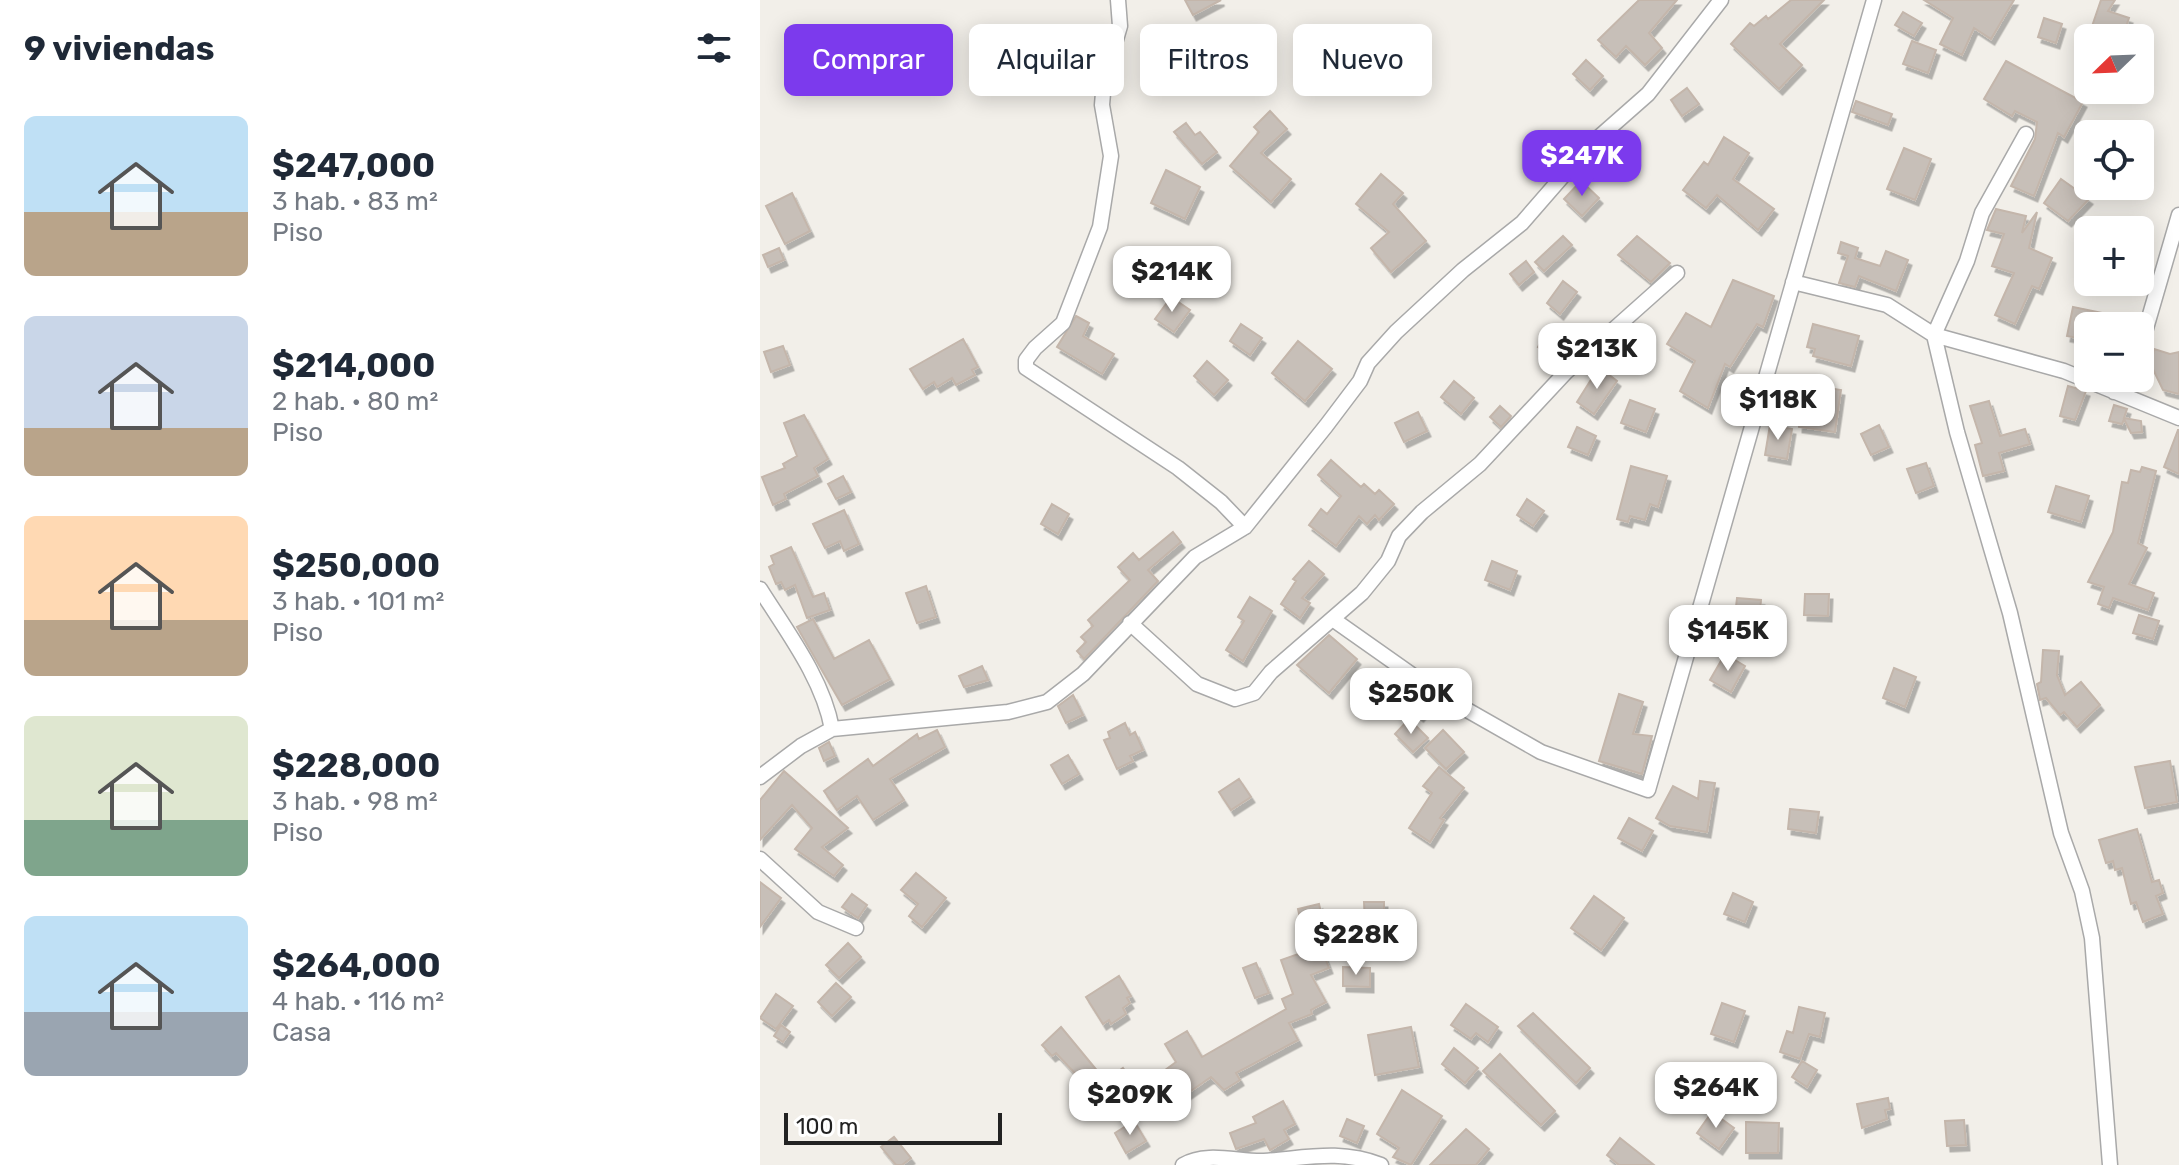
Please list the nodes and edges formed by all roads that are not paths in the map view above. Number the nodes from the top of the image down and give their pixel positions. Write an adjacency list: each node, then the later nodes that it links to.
1 (1118, 0): 13 (street)
2 (1721, 0): 13 (street)
3 (1874, 0): 7 (street)
4 (2026, 134): 9 (street)
5 (2179, 215): 8 (street)
6 (1677, 273): 15 (street)
7 (1793, 282): 9 (street); 15 (street)
8 (2151, 312)
9 (1934, 335): 10 (street); 23 (street)
10 (2074, 375)
11 (2114, 392): 12 (street)
12 (2179, 418)
13 (1245, 527): 16 (street)
14 (760, 589): 17 (street)
15 (1334, 620): 16 (street)
16 (1130, 623): 17 (street)
17 (832, 729): 18 (street)
18 (760, 777)
19 (760, 859): 20 (street)
20 (856, 928)
21 (1183, 1165): 22 (street)
22 (1381, 1165)
23 (2110, 1165)

